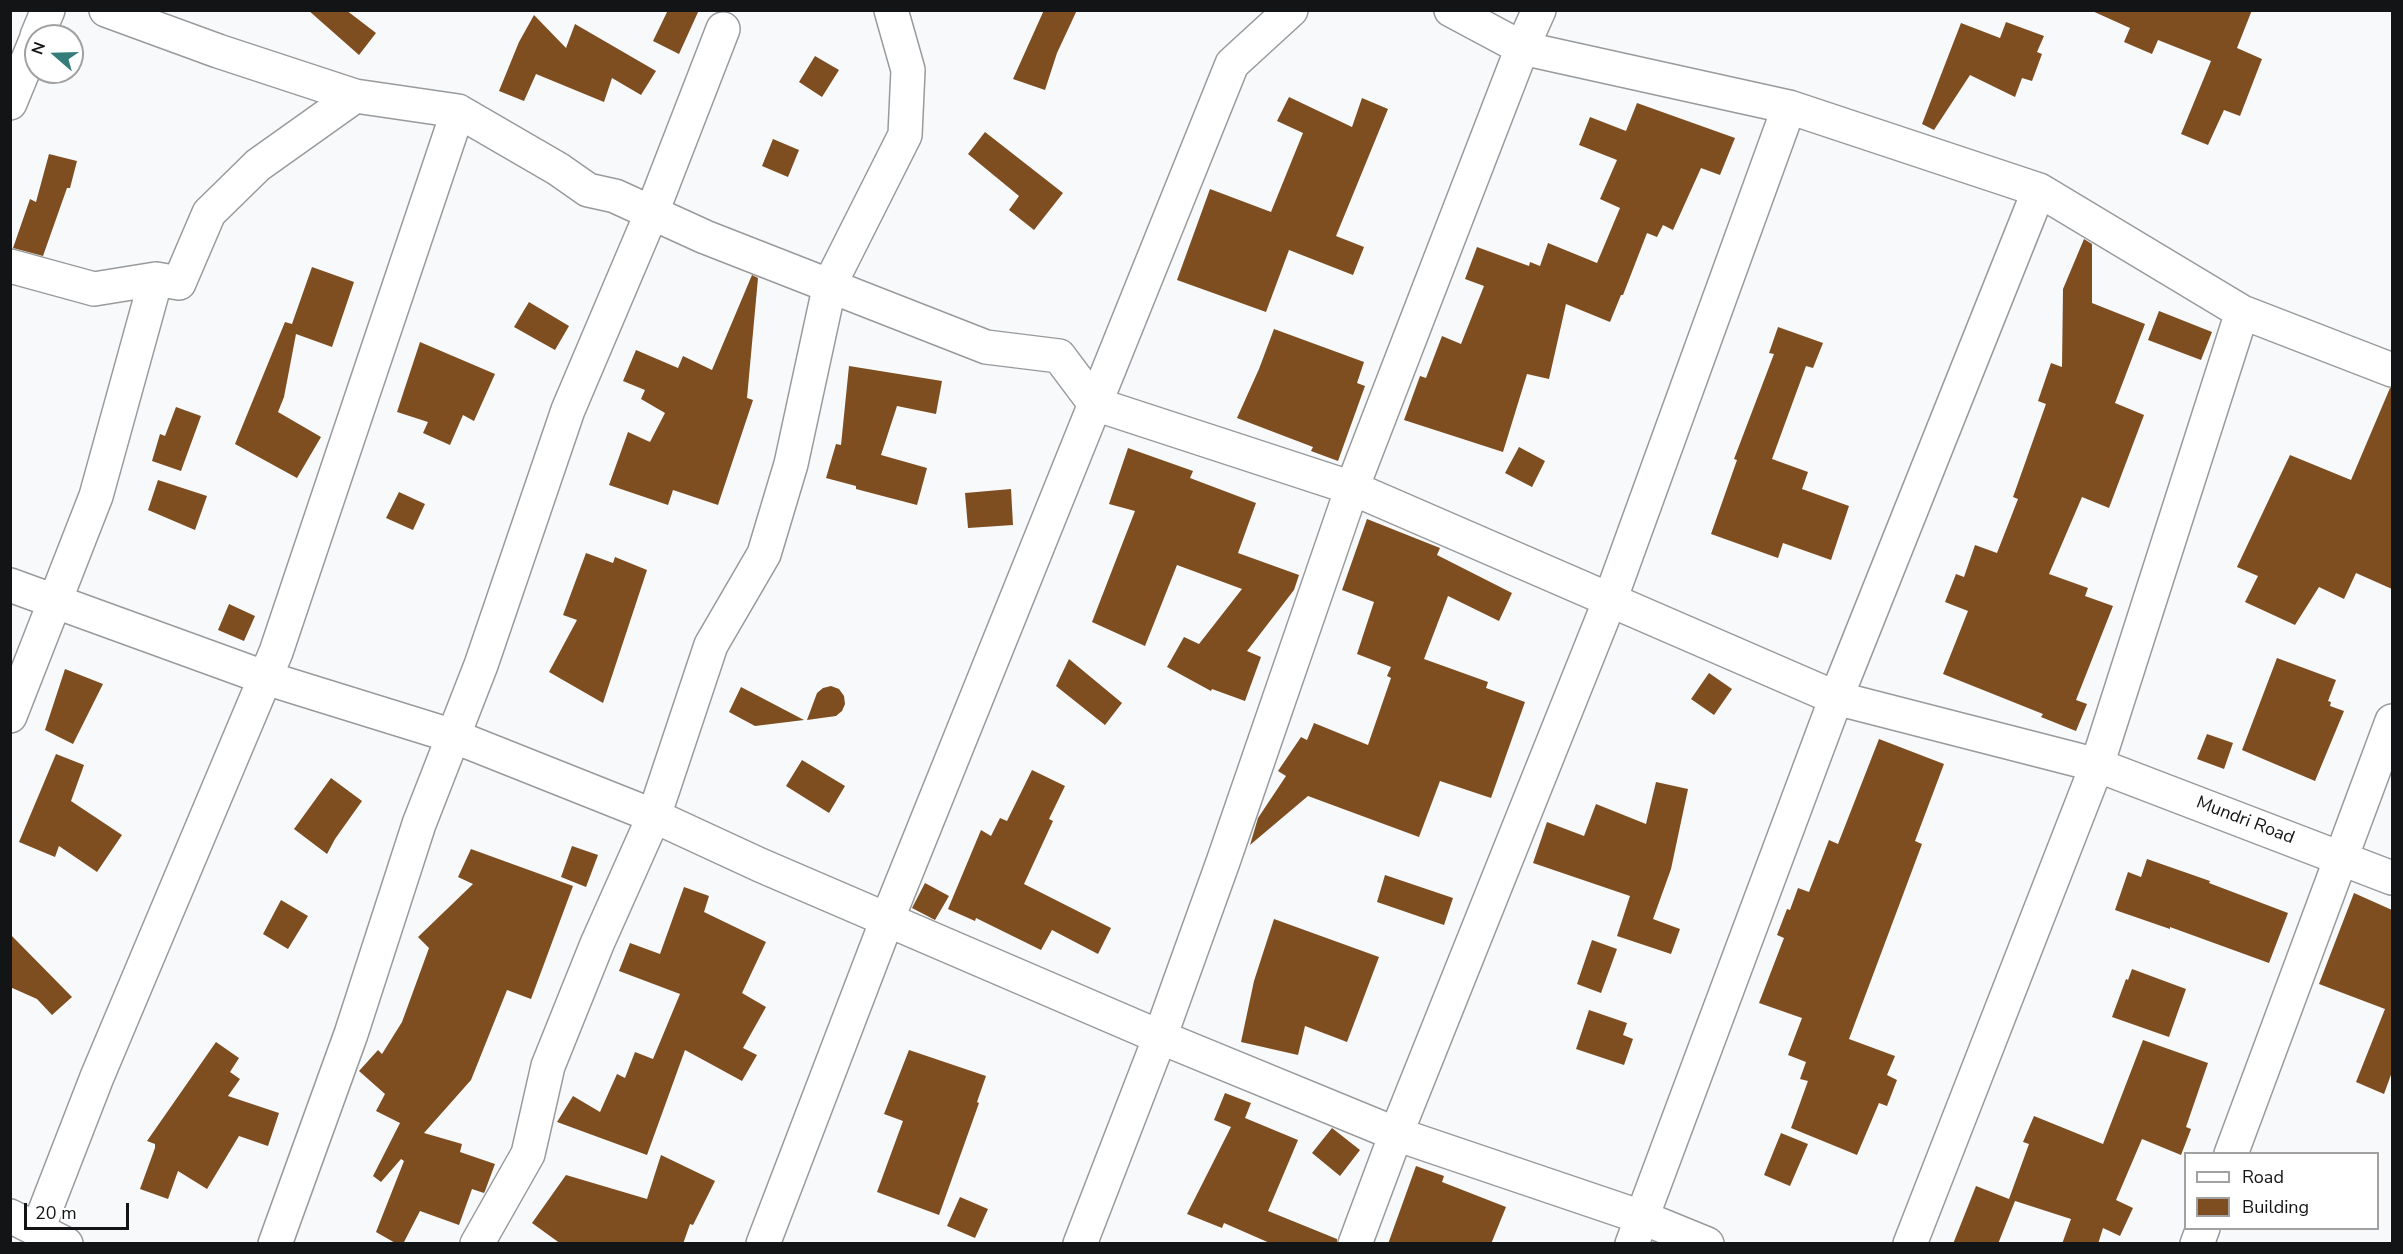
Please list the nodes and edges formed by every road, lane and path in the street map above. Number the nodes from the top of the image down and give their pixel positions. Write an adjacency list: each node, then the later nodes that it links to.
1 (48, 10): 7 (street)
2 (106, 10): 11 (street)
3 (891, 10): 19 (street)
4 (1291, 10): 22 (street)
5 (1452, 10): 9 (street)
6 (1539, 10): 9 (street)
7 (42, 24)
8 (723, 29): 16 (street)
9 (1522, 48): 13 (street); 23 (street)
10 (24, 69): 12 (street)
11 (355, 96): 14 (street); 18 (street)
12 (10, 103)
13 (1789, 107): 15 (street); 25 (street)
14 (458, 111): 16 (street); 27 (street)
15 (2039, 190): 20 (street); 28 (street)
16 (652, 212): 19 (street); 31 (street)
17 (10, 266): 18 (street)
18 (156, 279): 26 (street)
19 (830, 284): 22 (street); 33 (street)
20 (2242, 312): 21 (street); 32 (street)
21 (2392, 370)
22 (1095, 404): 23 (street, Mundri Road); 36 (street)
23 (1352, 488): 25 (street, Mundri Road); 37 (street)
24 (10, 585): 26 (street)
25 (1610, 600): 28 (street, Mundri Road); 38 (street)
26 (54, 602): 27 (street); 29 (street)
27 (266, 678): 31 (street); 40 (street)
28 (1836, 698): 32 (street, Mundri Road); 41 (street)
29 (10, 716)
30 (2392, 721): 34 (street)
31 (453, 736): 33 (street); 42 (street)
32 (2097, 765): 34 (street, Mundri Road); 48 (street)
33 (654, 816): 36 (street); 43 (street)
34 (2342, 858): 35 (street, Mundri Road); 39 (street)
35 (2392, 878)
36 (887, 920): 37 (street); 44 (street)
37 (1160, 1037): 38 (street); 45 (street)
38 (1396, 1134): 41 (street); 46 (street)
39 (2232, 1152)
40 (38, 1230)
41 (1636, 1230): 47 (street)
42 (275, 1244)
43 (477, 1244)
44 (763, 1244)
45 (1080, 1244)
46 (1355, 1244)
47 (1707, 1244)
48 (1910, 1244)

